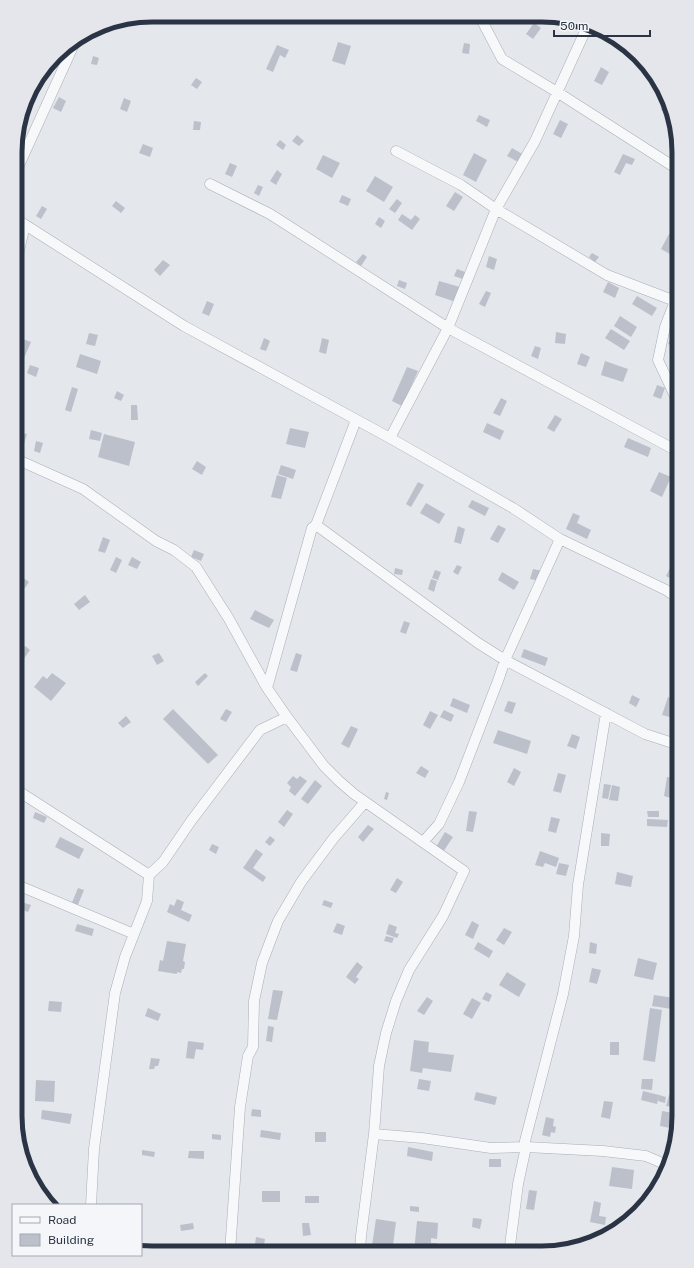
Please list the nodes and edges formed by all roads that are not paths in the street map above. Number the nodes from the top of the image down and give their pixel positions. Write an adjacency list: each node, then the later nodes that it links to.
1 (483, 22): 4 (street)
2 (586, 30): 4 (street)
3 (71, 50): 6 (street)
4 (558, 92): 7 (street); 9 (street)
5 (396, 151): 9 (street)
6 (22, 159)
7 (672, 165)
8 (210, 184): 13 (street)
9 (496, 209): 11 (street); 13 (street)
10 (22, 223): 15 (street)
11 (672, 300)
12 (672, 312): 14 (street)
13 (448, 328): 16 (street); 17 (street)
14 (672, 390)
15 (356, 420): 16 (street); 19 (street)
16 (390, 438): 20 (street)
17 (672, 448)
18 (22, 462): 23 (street)
19 (316, 524): 22 (street); 23 (street)
20 (560, 539): 21 (street); 22 (street)
21 (672, 594)
22 (505, 660): 24 (street); 29 (street)
23 (267, 688): 25 (street)
24 (606, 713): 26 (street); 34 (street)
25 (286, 717): 28 (street); 30 (street)
26 (672, 743)
27 (22, 793): 30 (street)
28 (365, 802): 29 (street); 37 (street)
29 (423, 842): 33 (street)
30 (149, 875): 32 (street)
31 (22, 887): 32 (street)
32 (134, 934): 36 (street)
33 (374, 1134): 34 (street); 38 (street)
34 (526, 1147): 35 (street); 39 (street)
35 (663, 1163)
36 (91, 1204)
37 (230, 1246)
38 (361, 1246)
39 (510, 1246)

